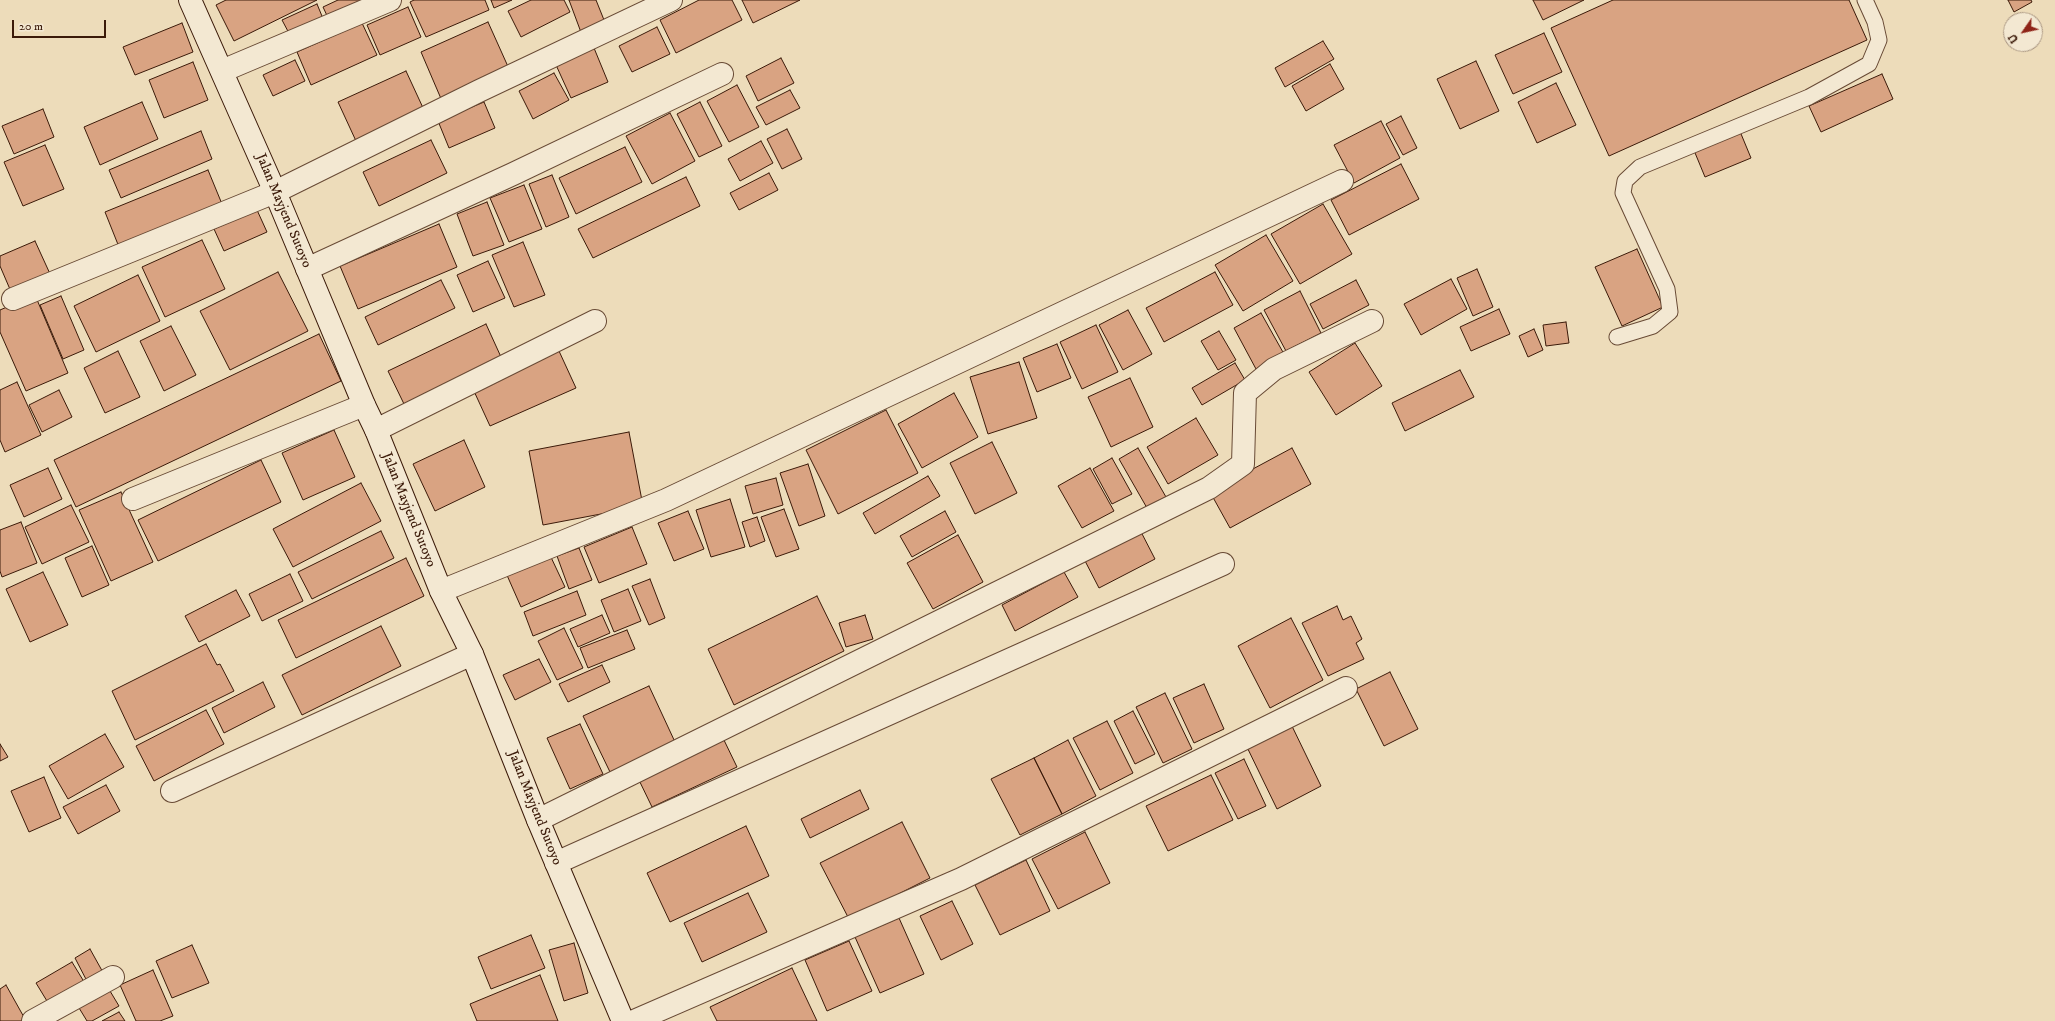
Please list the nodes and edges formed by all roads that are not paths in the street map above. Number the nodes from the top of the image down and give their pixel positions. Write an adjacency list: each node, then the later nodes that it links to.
1 (190, 0): 5 (street, Jalan Mayjend Sutoyo)
2 (390, 0): 5 (street)
3 (671, 0): 8 (street)
4 (1865, 0): 13 (lane)
5 (222, 71): 8 (street, Jalan Mayjend Sutoyo)
6 (722, 74): 9 (street)
7 (1342, 181): 18 (street)
8 (275, 192): 9 (street, Jalan Mayjend Sutoyo); 10 (street)
9 (307, 269): 14 (street, Jalan Mayjend Sutoyo)
10 (13, 299)
11 (595, 321): 15 (street)
12 (1372, 321): 22 (street)
13 (1617, 337)
14 (364, 405): 15 (street, Jalan Mayjend Sutoyo); 16 (street)
15 (376, 430): 18 (street, Jalan Mayjend Sutoyo)
16 (133, 499)
17 (1223, 564): 23 (street)
18 (441, 592): 19 (street, Jalan Mayjend Sutoyo)
19 (472, 654): 21 (street); 22 (street, Jalan Mayjend Sutoyo)
20 (1346, 688): 27 (street)
21 (172, 791)
22 (538, 820): 23 (street, Jalan Mayjend Sutoyo)
23 (556, 863): 26 (street, Jalan Mayjend Sutoyo)
24 (113, 977): 25 (street)
25 (34, 1021)
26 (623, 1021)
27 (634, 1021)

